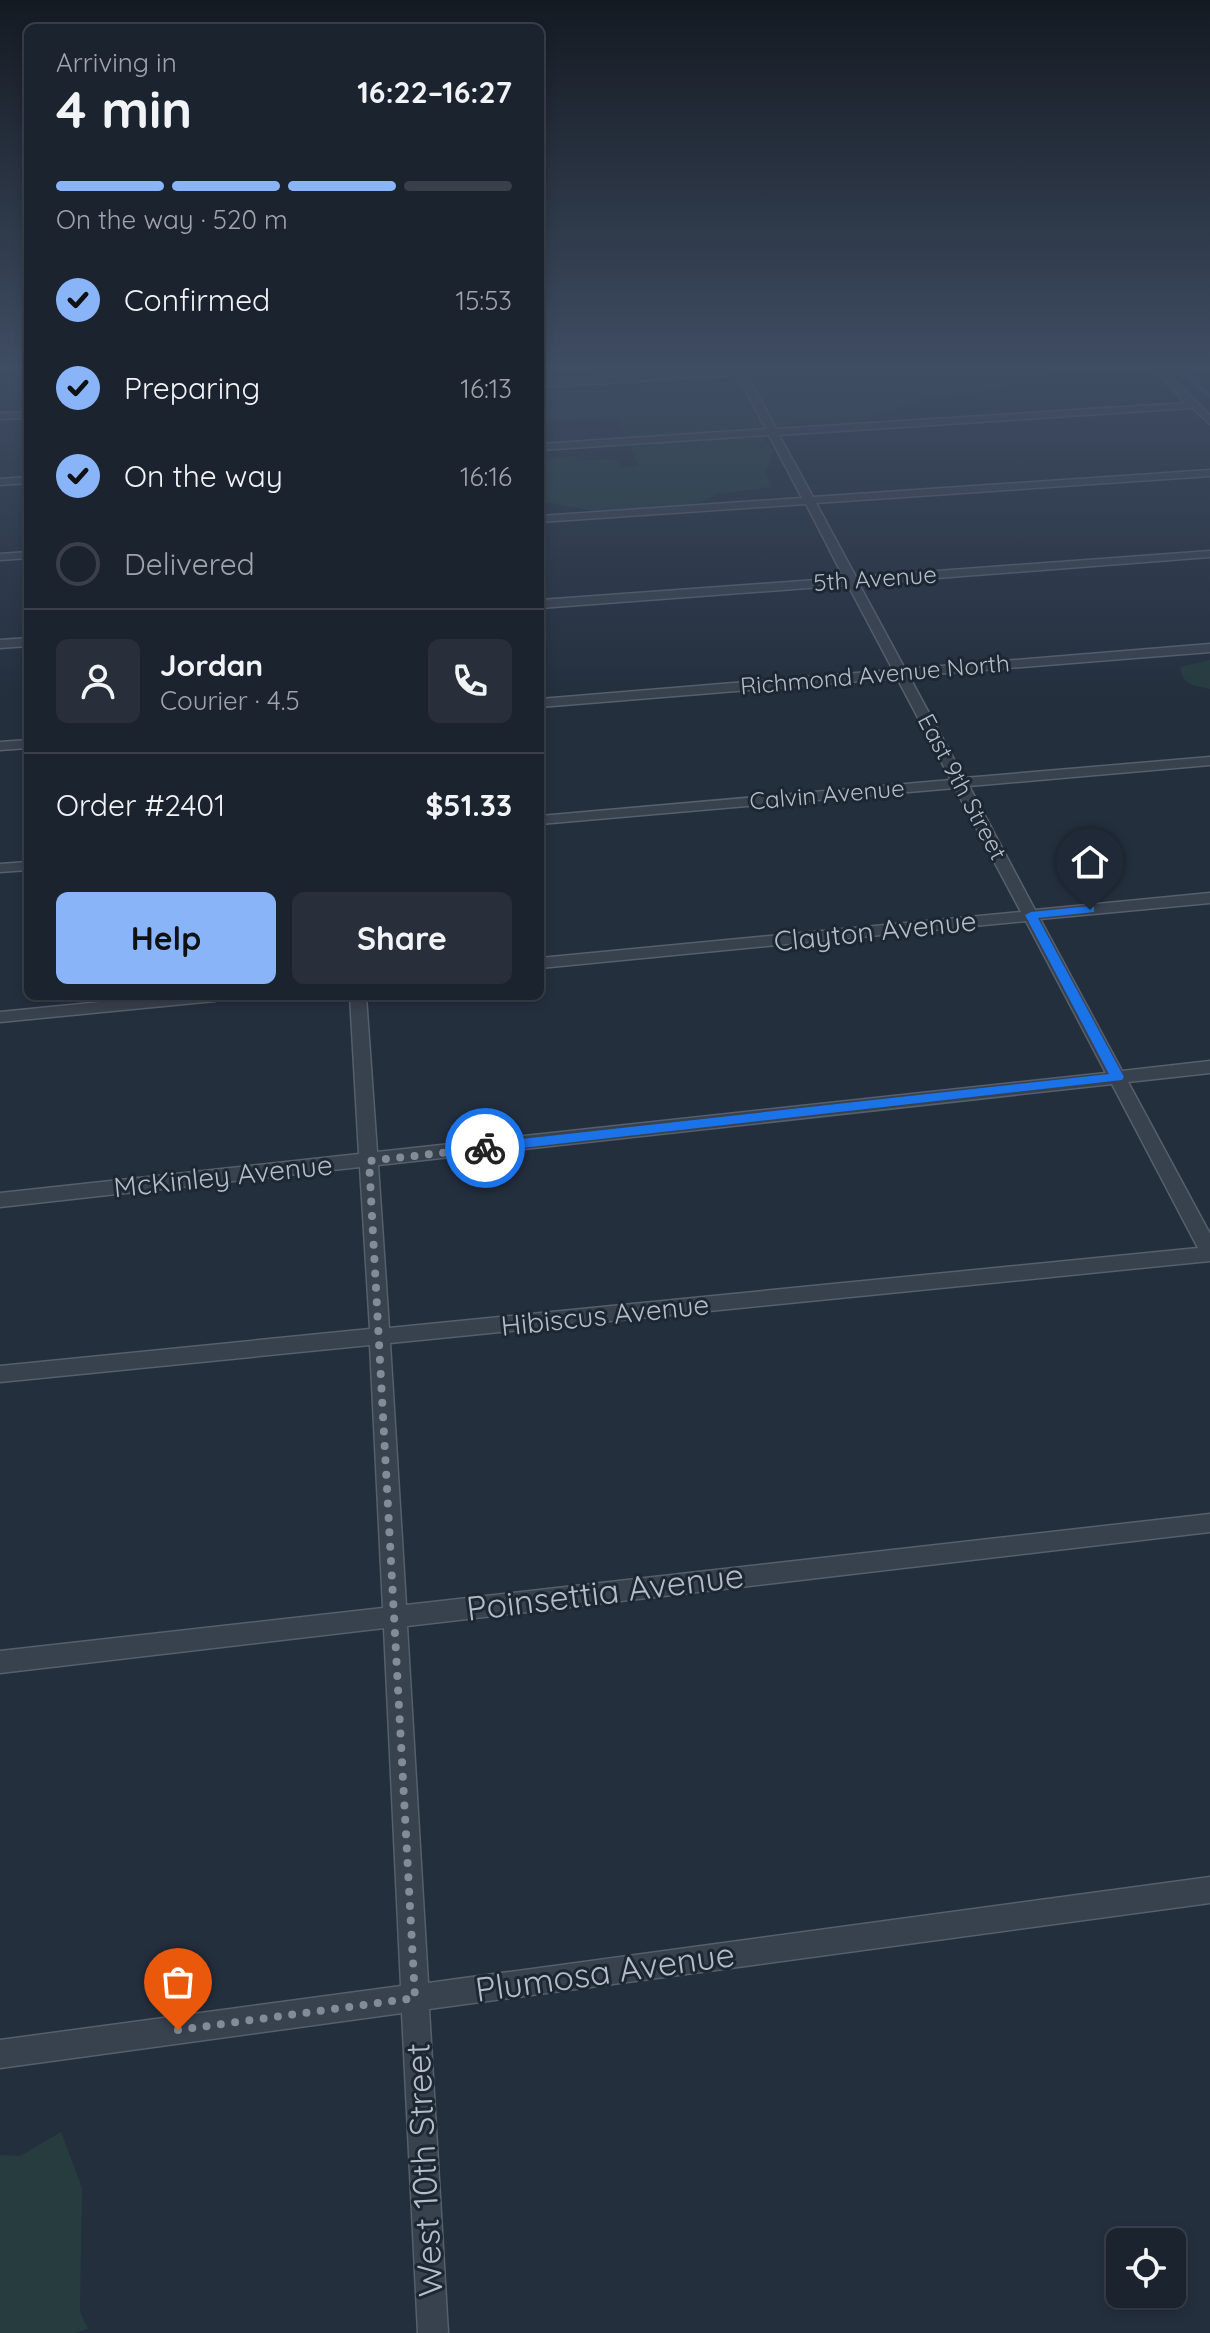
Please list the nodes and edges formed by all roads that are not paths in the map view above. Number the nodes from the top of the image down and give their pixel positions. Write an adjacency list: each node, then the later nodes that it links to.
1 (797, 478): 5 (street, East 9th Street)
2 (1140, 478): 5 (street)
3 (24, 480): 4 (street)
4 (0, 482)
5 (809, 501): 6 (street); 10 (street, East 9th Street)
6 (544, 519)
7 (1210, 554): 10 (street, 5th Avenue)
8 (24, 555): 9 (street)
9 (0, 557)
10 (852, 580): 11 (street, 5th Avenue); 15 (street, East 9th Street)
11 (544, 604)
12 (24, 642): 13 (street)
13 (0, 644)
14 (1210, 648): 15 (street, Richmond Avenue North)
15 (901, 673): 16 (street, Richmond Avenue North); 20 (street, East 9th Street)
16 (544, 703)
17 (24, 744): 18 (street)
18 (0, 746)
19 (1210, 761): 20 (street, Calvin Avenue)
20 (960, 783): 21 (street, Calvin Avenue); 25 (street, East 9th Street)
21 (544, 820)
22 (24, 866): 23 (street)
23 (0, 868)
24 (1210, 898): 25 (street, Clayton Avenue)
25 (1031, 915): 26 (street, Clayton Avenue); 31 (street, East 9th Street)
26 (544, 963)
27 (174, 1000): 29 (street)
28 (358, 1000): 32 (street, West 10th Street)
29 (0, 1017)
30 (1210, 1067): 31 (street, McKinley Avenue)
31 (1117, 1077): 32 (street, McKinley Avenue); 34 (street, East 9th Street)
32 (369, 1161): 33 (street, McKinley Avenue); 35 (street, West 10th Street)
33 (0, 1200)
34 (1210, 1253): 35 (street, Hibiscus Avenue)
35 (380, 1337): 36 (street, Hibiscus Avenue); 38 (street, West 10th Street)
36 (0, 1374)
37 (1210, 1523): 38 (street, Poinsettia Avenue)
38 (395, 1617): 39 (street, Poinsettia Avenue); 41 (street, West 10th Street)
39 (0, 1662)
40 (1210, 1890): 41 (street, Plumosa Avenue)
41 (415, 1998): 42 (street, Plumosa Avenue); 43 (street, West 10th Street)
42 (0, 2054)
43 (433, 2333)

